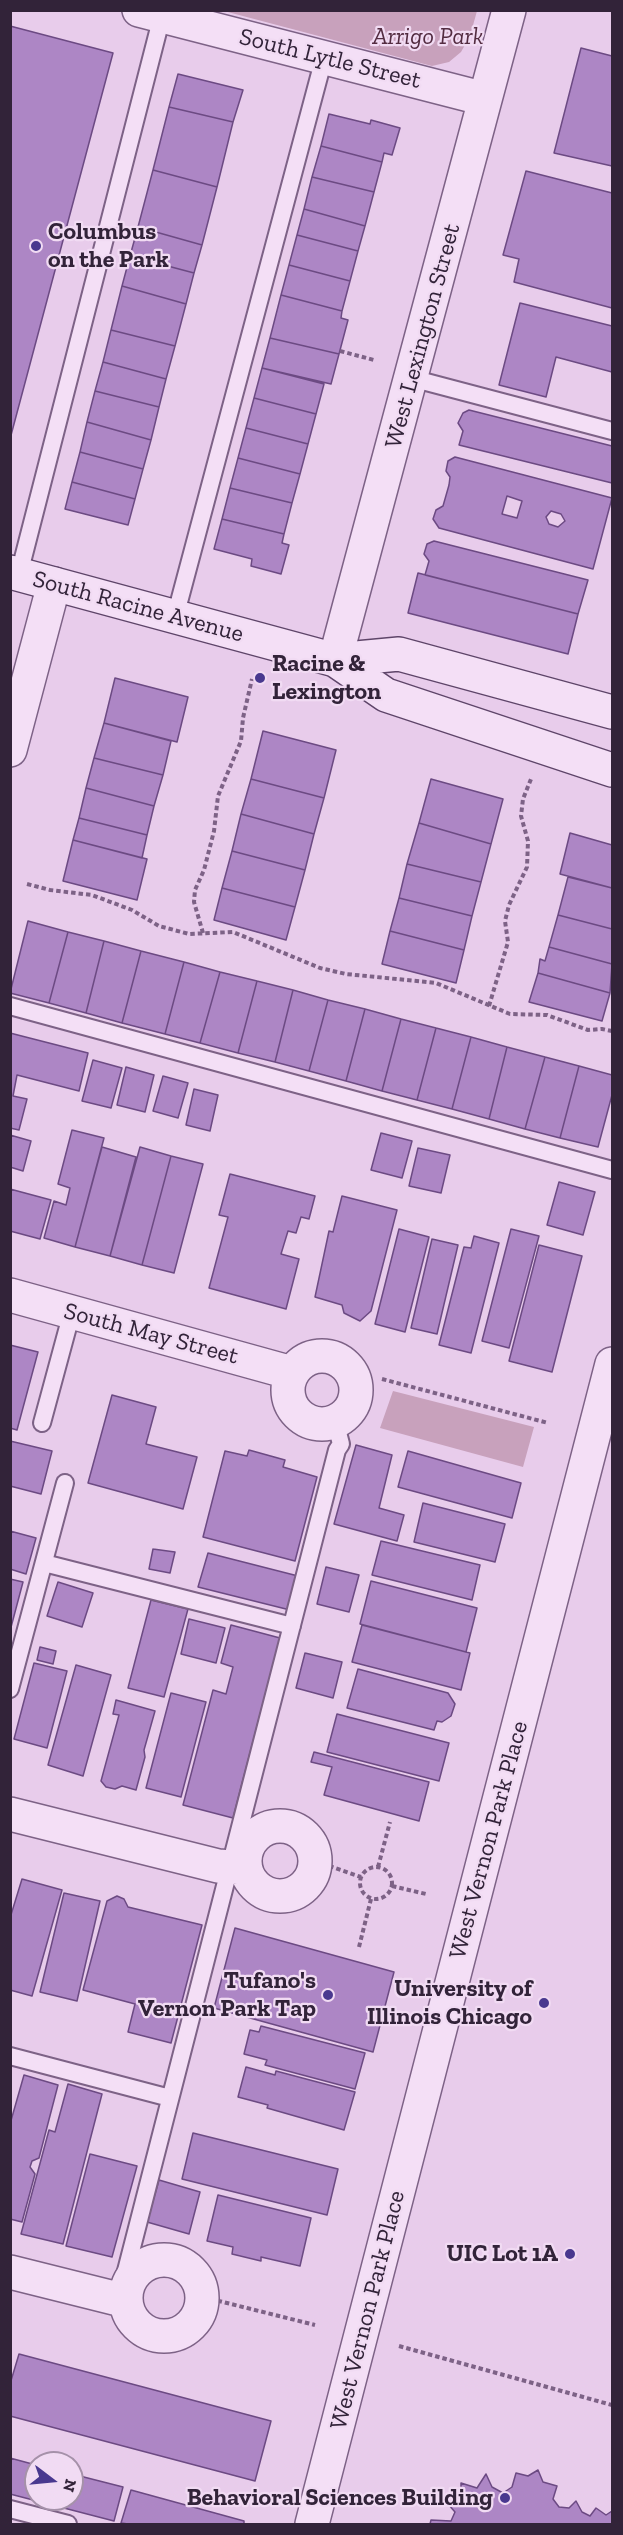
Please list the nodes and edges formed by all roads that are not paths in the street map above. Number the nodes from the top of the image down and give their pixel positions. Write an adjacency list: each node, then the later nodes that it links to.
1 (509, 10): 4 (street, West Lexington Street)
2 (151, 14): 3 (street, South Lytle Street); 7 (lane)
3 (324, 58): 4 (street, South Lytle Street); 9 (lane)
4 (485, 99): 5 (street, West Lexington Street)
5 (411, 378): 6 (lane); 10 (street, West Lexington Street)
6 (612, 432)
7 (15, 573): 8 (street, South Racine Avenue)
8 (54, 584): 9 (street, South Racine Avenue); 12 (street)
9 (175, 617): 10 (street, South Racine Avenue)
10 (335, 660): 11 (street, South Racine Avenue); 13 (street, South Racine Avenue)
11 (612, 712)
12 (10, 750)
13 (612, 770)
14 (10, 1006): 15 (lane)
15 (612, 1170)
16 (10, 1296): 17 (street, South May Street)
17 (72, 1312): 19 (street, South May Street); 21 (lane)
18 (612, 1364): 34 (street, West Vernon Park Place)
19 (292, 1373): 20 (street); 20 (street)
20 (335, 1421): 24 (lane)
21 (42, 1423)
22 (64, 1483): 23 (lane)
23 (44, 1563): 24 (lane); 25 (lane)
24 (292, 1626): 27 (lane)
25 (10, 1689)
26 (10, 1814): 27 (street)
27 (238, 1868): 27 (street); 29 (lane)
28 (10, 2056): 29 (lane)
29 (170, 2098): 31 (lane)
30 (10, 2272): 31 (street)
31 (122, 2300): 31 (street)
32 (10, 2509): 33 (lane)
33 (68, 2524)
34 (312, 2524)

